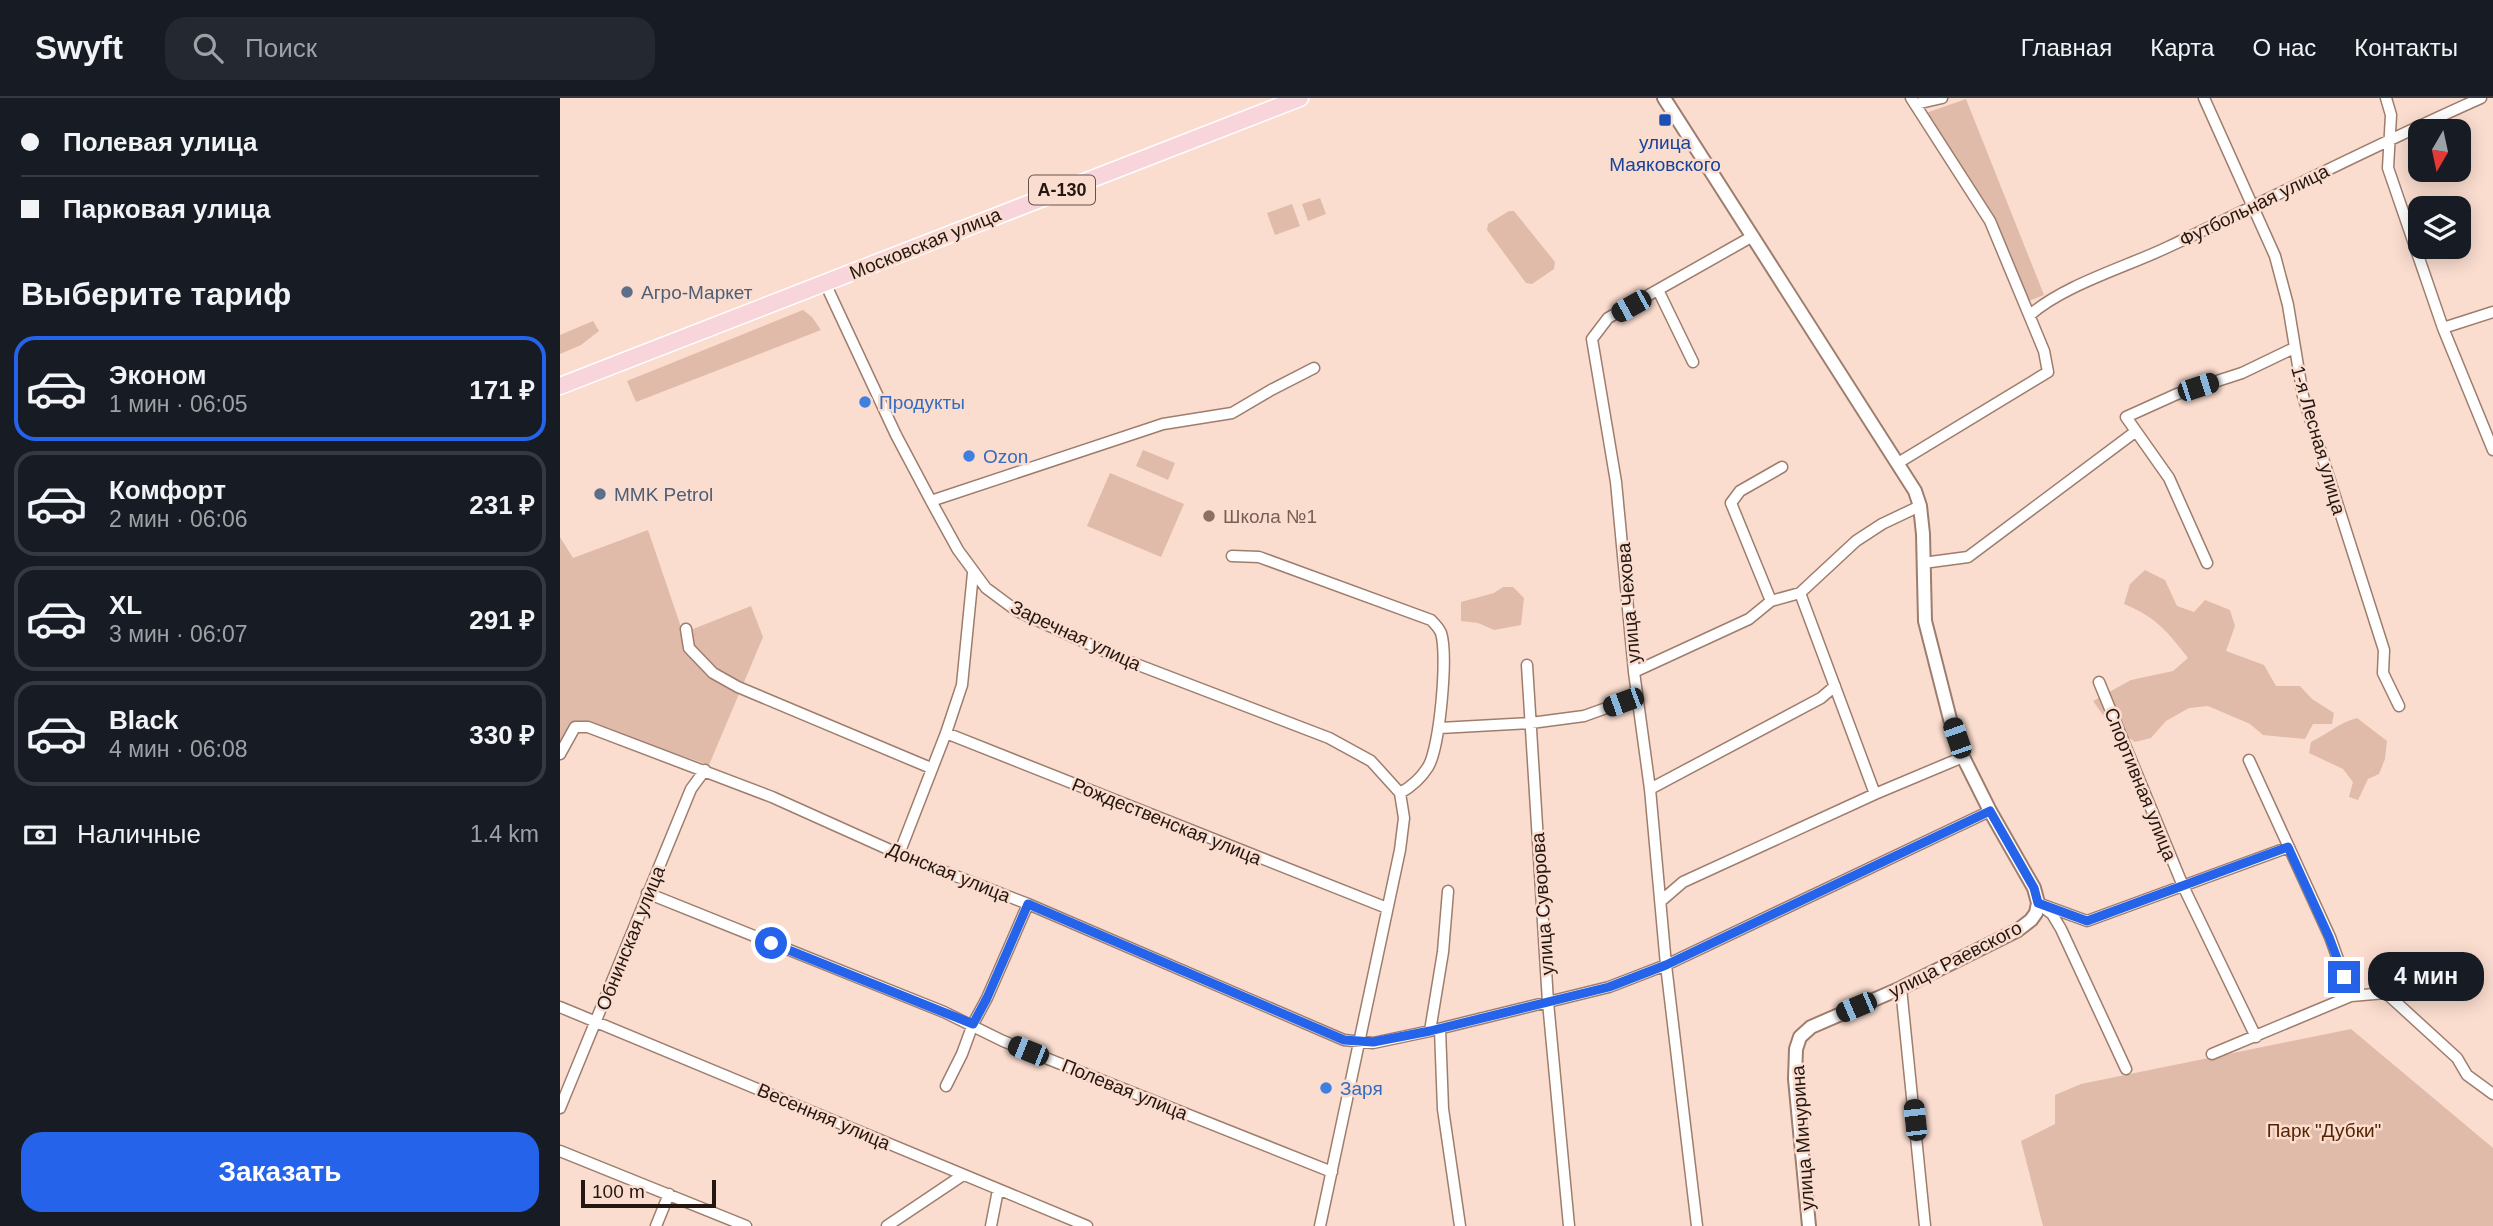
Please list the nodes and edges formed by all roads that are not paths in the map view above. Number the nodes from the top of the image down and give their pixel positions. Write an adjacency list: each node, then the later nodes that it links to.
1 (1300, 98): 11 (main road, Московская улица / А-130)
2 (1664, 98): 10 (street)
3 (1942, 98): 7 (street)
4 (2204, 98): 9 (street, 1-я Лесная улица)
5 (2386, 98): 8 (street)
6 (2481, 98): 8 (street, Футбольная улица)
7 (1913, 101): 14 (street)
8 (2390, 139): 9 (street, Футбольная улица); 15 (street)
9 (2252, 208): 14 (street, Футбольная улица); 16 (street, 1-я Лесная улица)
10 (1753, 236): 12 (street, улица Чехова); 22 (street)
11 (825, 283): 19 (main road, А-130); 24 (street, Заречная улица)
12 (1658, 290): 17 (street); 34 (street, улица Чехова)
13 (2493, 312): 15 (street)
14 (2030, 315): 22 (street)
15 (2443, 328): 21 (street)
16 (2294, 348): 20 (street); 38 (street, 1-я Лесная улица)
17 (1693, 362)
18 (1314, 368): 24 (street)
19 (560, 386)
20 (2135, 432): 27 (street); 28 (street)
21 (2493, 450)
22 (1898, 463): 25 (street)
23 (1782, 467): 31 (street)
24 (931, 501): 29 (street, Заречная улица)
25 (1920, 506): 28 (street); 30 (street)
26 (1231, 556): 40 (street)
27 (2207, 563)
28 (1923, 564): 43 (street)
29 (973, 573): 41 (street); 48 (street, Заречная улица)
30 (1800, 593): 31 (street); 36 (street)
31 (1771, 601): 34 (street)
32 (686, 629): 45 (street)
33 (1527, 665): 39 (street, улица Суворова)
34 (1634, 671): 37 (street, улица Чехова)
35 (2099, 682): 53 (street, Спортивная улица)
36 (1835, 686): 47 (street); 49 (street)
37 (1637, 697): 39 (street); 47 (street, улица Чехова)
38 (2399, 706)
39 (1531, 723): 40 (street); 63 (street, улица Суворова)
40 (1440, 728): 48 (street)
41 (946, 733): 45 (street); 59 (street, Рождественская улица)
42 (560, 754): 46 (street, Донская улица)
43 (1963, 757): 49 (street); 50 (street)
44 (2249, 760): 51 (street)
45 (931, 768): 52 (street)
46 (705, 770): 52 (street, Донская улица); 55 (street, Обнинская улица)
47 (1650, 789): 56 (street, улица Чехова)
48 (1400, 793): 59 (street)
49 (1875, 794): 56 (street)
50 (1990, 811): 57 (street); 60 (street)
51 (2288, 847): 53 (street); 62 (street)
52 (899, 853): 58 (street, Донская улица)
53 (2183, 886): 57 (street); 68 (street, Спортивная улица)
54 (1448, 891): 67 (street)
55 (647, 893): 65 (street, Обнинская улица); 66 (street, Полевая улица)
56 (1661, 901): 60 (street, улица Чехова)
57 (2038, 903): 61 (street, улица Раевского); 72 (street)
58 (1028, 904): 66 (street); 69 (street, Донская улица)
59 (1387, 908): 69 (street)
60 (1666, 965): 63 (street); 89 (street, улица Чехова)
61 (1901, 988): 70 (street, улица Раевского); 91 (street)
62 (2351, 996): 68 (street); 74 (street)
63 (1548, 1002): 67 (street); 88 (street, улица Суворова)
64 (560, 1007): 65 (street, Весенняя улица)
65 (596, 1021): 75 (street, Обнинская улица); 78 (street, Весенняя улица)
66 (973, 1024): 73 (street); 77 (street, Полевая улица)
67 (1435, 1030): 69 (street); 87 (street)
68 (2256, 1037): 71 (street)
69 (1359, 1042): 77 (street)
70 (1796, 1049): 90 (street, улица Мичурина)
71 (2212, 1054)
72 (2126, 1069)
73 (946, 1086)
74 (2493, 1094)
75 (560, 1108)
76 (560, 1151): 80 (street)
77 (1332, 1172): 86 (street)
78 (963, 1175): 79 (street, Весенняя улица); 83 (street)
79 (998, 1189): 84 (street); 85 (street, Весенняя улица)
80 (669, 1194): 81 (street); 82 (street)
81 (656, 1226)
82 (746, 1226)
83 (887, 1226)
84 (991, 1226)
85 (1087, 1226)
86 (1320, 1226)
87 (1460, 1226)
88 (1569, 1226)
89 (1697, 1226)
90 (1808, 1226)
91 (1925, 1226)

